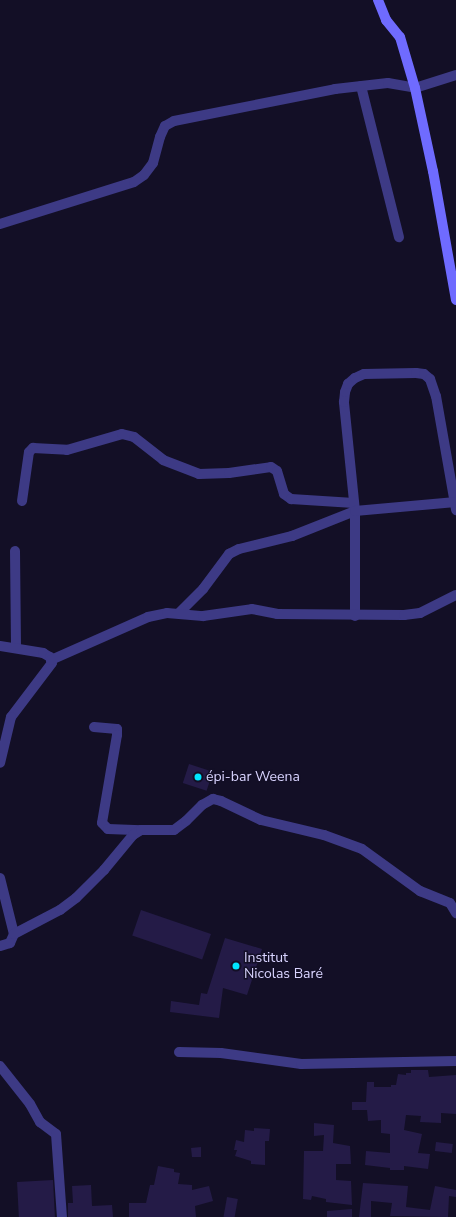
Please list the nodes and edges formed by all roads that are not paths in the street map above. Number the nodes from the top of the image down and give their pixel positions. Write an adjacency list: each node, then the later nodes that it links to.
1 (378, 0): 4 (main road)
2 (456, 75): 4 (street)
3 (360, 86): 4 (street); 5 (street); 6 (street)
4 (415, 88): 7 (main road)
5 (0, 224)
6 (399, 237)
7 (456, 300)
8 (22, 501): 10 (street)
9 (455, 504): 10 (street); 10 (street)
10 (354, 507): 13 (street); 14 (street)
11 (15, 551): 16 (street)
12 (456, 595): 14 (street)
13 (179, 613): 14 (street); 17 (street)
14 (355, 616)
15 (0, 646): 16 (street)
16 (16, 648): 17 (street)
17 (51, 660): 19 (street)
18 (94, 727): 20 (street)
19 (0, 763)
20 (141, 830): 22 (street); 23 (street)
21 (0, 878): 23 (street)
22 (456, 913)
23 (14, 934): 24 (street)
24 (0, 946)
25 (179, 1052): 26 (street)
26 (456, 1061)
27 (0, 1066): 28 (street)
28 (62, 1217)

